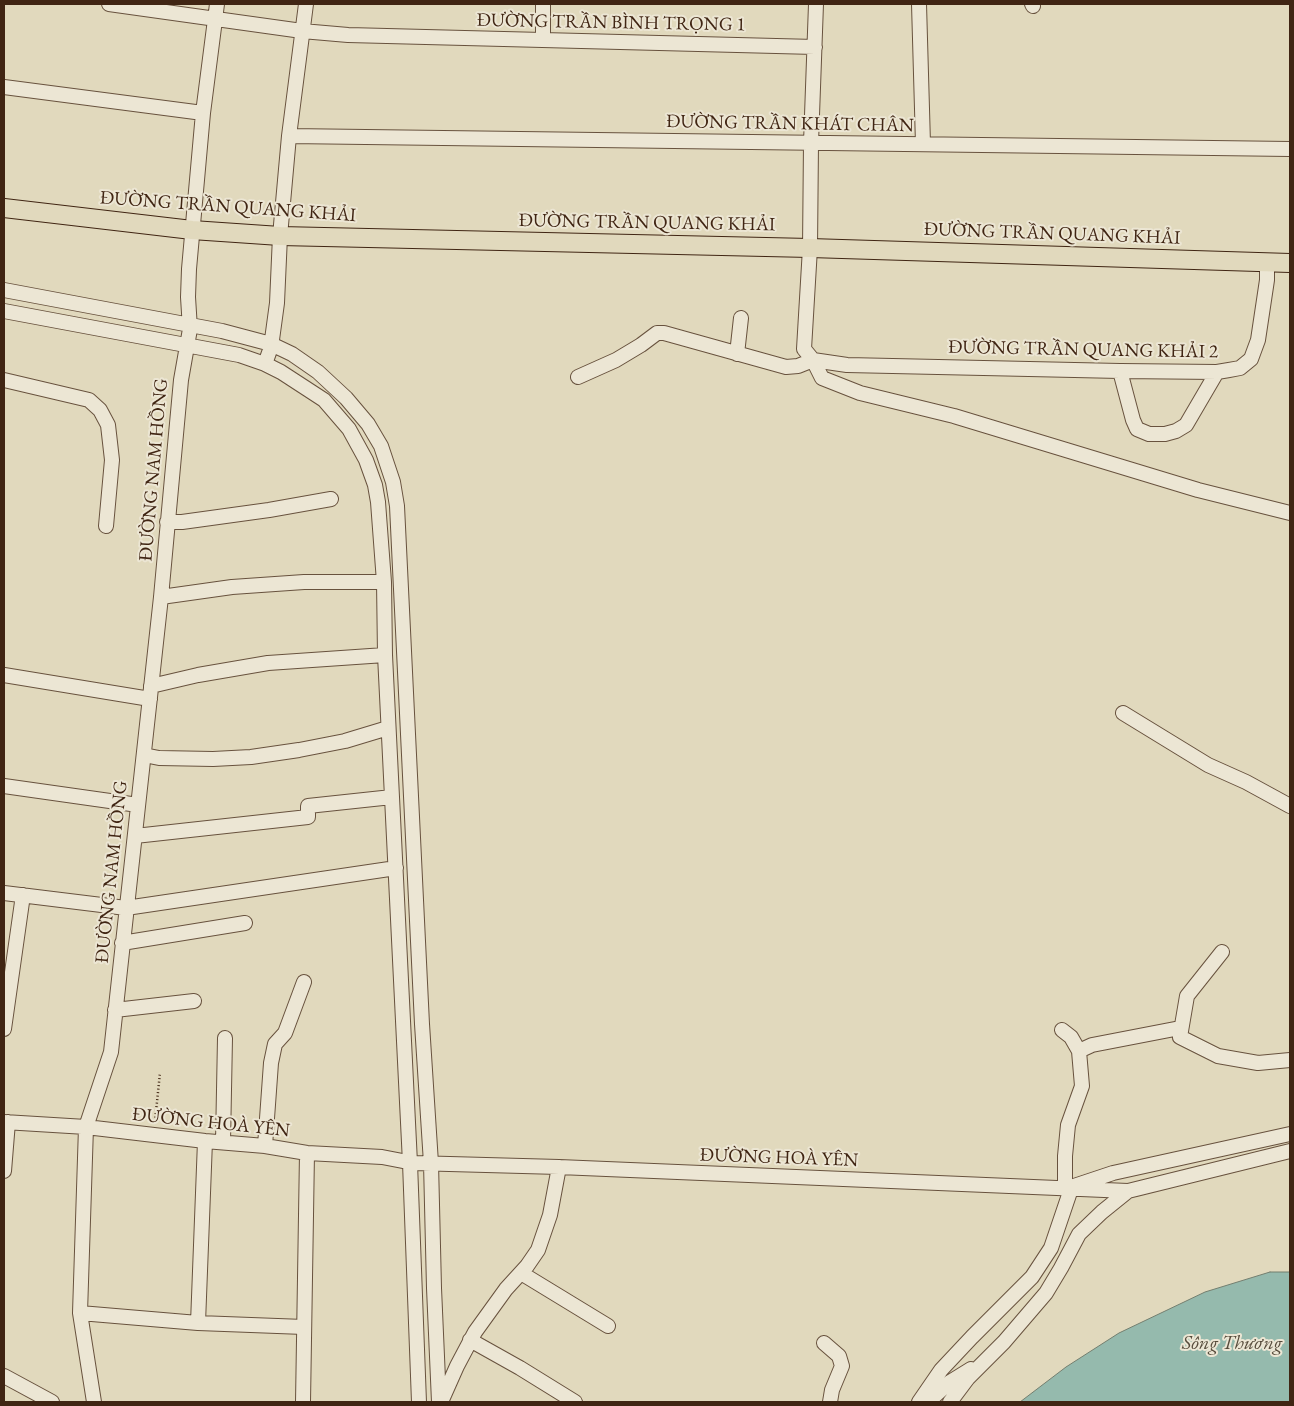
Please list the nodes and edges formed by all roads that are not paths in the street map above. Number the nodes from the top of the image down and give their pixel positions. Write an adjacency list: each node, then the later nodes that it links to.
1 (108, 4): 7 (street, ĐƯỜNG TRẦN BÌNH TRỌNG 1)
2 (217, 4): 7 (street, ĐƯỜNG NAM HỒNG)
3 (306, 4): 8 (street)
4 (543, 4): 9 (street)
5 (816, 4): 10 (street)
6 (919, 4): 15 (street)
7 (215, 19): 8 (street, ĐƯỜNG TRẦN BÌNH TRỌNG 1); 12 (street, ĐƯỜNG NAM HỒNG)
8 (302, 31): 9 (street, ĐƯỜNG TRẦN BÌNH TRỌNG 1); 13 (street)
9 (543, 40): 10 (street, ĐƯỜNG TRẦN BÌNH TRỌNG 1)
10 (815, 47): 14 (street)
11 (4, 88): 12 (street)
12 (203, 113): 18 (street, ĐƯỜNG NAM HỒNG)
13 (289, 136): 14 (street, ĐƯỜNG TRẦN KHÁT CHÂN); 19 (street)
14 (811, 143): 15 (street, ĐƯỜNG TRẦN KHÁT CHÂN); 20 (street)
15 (923, 144): 16 (street, ĐƯỜNG TRẦN KHÁT CHÂN)
16 (1290, 149)
17 (4, 208): 18 (main road, ĐƯỜNG TRẦN QUANG KHẢI)
18 (192, 230): 19 (main road, ĐƯỜNG TRẦN QUANG KHẢI); 26 (street, ĐƯỜNG NAM HỒNG)
19 (280, 236): 20 (main road, ĐƯỜNG TRẦN QUANG KHẢI); 27 (street)
20 (810, 248): 21 (main road, ĐƯỜNG TRẦN QUANG KHẢI); 29 (street)
21 (1267, 262): 22 (main road, ĐƯỜNG TRẦN QUANG KHẢI); 32 (street, ĐƯỜNG TRẦN QUANG KHẢI 2)
22 (1290, 263)
23 (4, 290): 26 (street)
24 (4, 311): 26 (street)
25 (741, 318): 28 (street)
26 (188, 336): 27 (street); 30 (street); 37 (street, ĐƯỜNG NAM HỒNG)
27 (271, 346): 30 (street); 77 (street)
28 (737, 354): 29 (street); 33 (street)
29 (813, 360): 31 (street, ĐƯỜNG TRẦN QUANG KHẢI 2); 36 (street)
30 (266, 363): 39 (street)
31 (1120, 370): 32 (street, ĐƯỜNG TRẦN QUANG KHẢI 2); 32 (street)
32 (1217, 372)
33 (578, 377)
34 (4, 380): 38 (street)
35 (331, 499): 37 (street)
36 (1290, 513)
37 (167, 522): 40 (street, ĐƯỜNG NAM HỒNG)
38 (106, 526)
39 (384, 582): 40 (street); 41 (street)
40 (161, 597): 43 (street, ĐƯỜNG NAM HỒNG)
41 (385, 656): 43 (street); 45 (street)
42 (4, 676): 43 (street)
43 (151, 692): 46 (street, ĐƯỜNG NAM HỒNG)
44 (1122, 712): 50 (street)
45 (388, 728): 46 (street); 48 (street)
46 (144, 755): 49 (street, ĐƯỜNG NAM HỒNG)
47 (4, 786): 49 (street)
48 (392, 797): 51 (street); 52 (street)
49 (138, 805): 51 (street, ĐƯỜNG NAM HỒNG)
50 (1290, 806)
51 (134, 836): 55 (street, ĐƯỜNG NAM HỒNG)
52 (396, 868): 55 (street); 76 (street)
53 (4, 892): 54 (street)
54 (23, 895): 55 (street); 63 (street)
55 (126, 908): 57 (street, ĐƯỜNG NAM HỒNG)
56 (245, 923): 57 (street)
57 (122, 943): 61 (street, ĐƯỜNG NAM HỒNG)
58 (1222, 952): 62 (street)
59 (304, 982): 73 (street)
60 (194, 1002): 61 (street)
61 (115, 1010): 69 (street, ĐƯỜNG NAM HỒNG)
62 (1180, 1028): 66 (street); 67 (street)
63 (4, 1029)
64 (1062, 1030): 66 (street)
65 (225, 1038): 72 (street)
66 (1079, 1050): 80 (street)
67 (1290, 1060)
68 (6, 1122): 69 (street, ĐƯỜNG HOÀ YÊN); 79 (street)
69 (86, 1127): 71 (street, ĐƯỜNG HOÀ YÊN); 83 (street, ĐƯỜNG NAM HỒNG)
70 (1290, 1134): 80 (street)
71 (205, 1141): 72 (street, ĐƯỜNG HOÀ YÊN); 84 (street)
72 (224, 1142): 73 (street, ĐƯỜNG HOÀ YÊN)
73 (265, 1146): 75 (street, ĐƯỜNG HOÀ YÊN)
74 (1290, 1151): 81 (street)
75 (307, 1152): 76 (street, ĐƯỜNG HOÀ YÊN); 86 (street)
76 (412, 1163): 77 (street, ĐƯỜNG HOÀ YÊN); 94 (street)
77 (430, 1163): 78 (street, ĐƯỜNG HOÀ YÊN); 95 (street)
78 (559, 1167): 80 (street, ĐƯỜNG HOÀ YÊN); 82 (street)
79 (4, 1171)
80 (1068, 1189): 81 (street, ĐƯỜNG HOÀ YÊN); 98 (street)
81 (1128, 1191): 89 (street)
82 (521, 1273): 85 (street); 87 (street)
83 (80, 1314): 84 (street); 92 (street, ĐƯỜNG NAM HỒNG)
84 (198, 1323): 86 (street)
85 (608, 1326)
86 (304, 1327): 93 (street)
87 (470, 1340): 95 (street); 96 (street)
88 (824, 1343): 97 (street)
89 (985, 1361): 99 (street); 100 (street)
90 (4, 1376): 91 (street)
91 (52, 1402)
92 (94, 1402)
93 (303, 1402)
94 (419, 1402)
95 (440, 1402)
96 (575, 1402)
97 (830, 1402)
98 (920, 1402)
99 (928, 1402)
100 (950, 1402)

